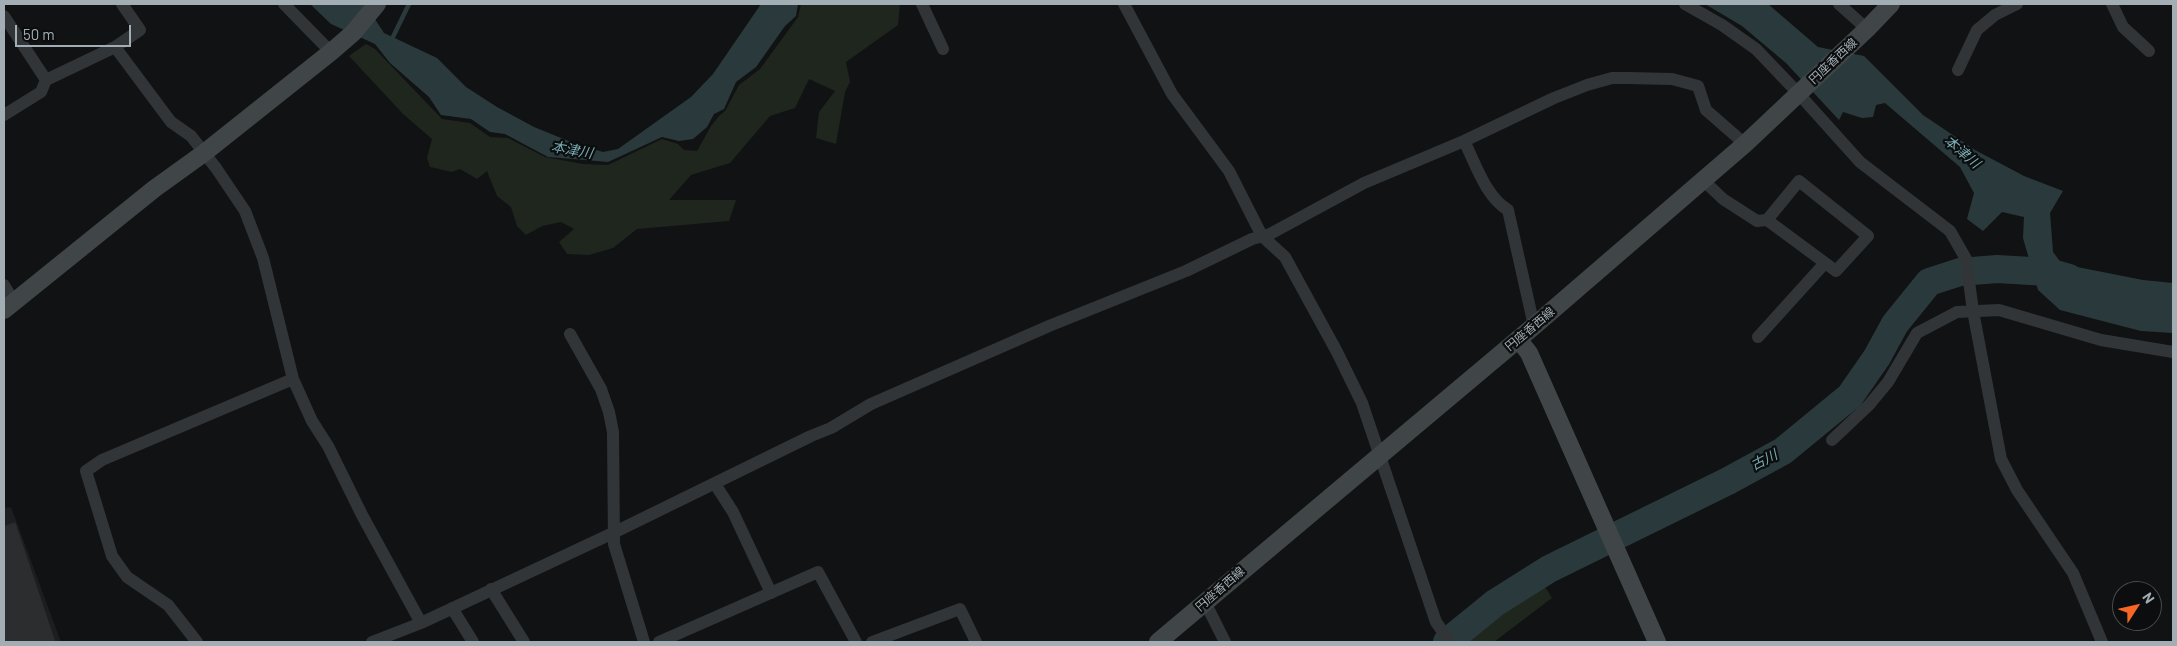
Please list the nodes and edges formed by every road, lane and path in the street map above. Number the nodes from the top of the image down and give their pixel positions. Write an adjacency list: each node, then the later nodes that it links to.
1 (122, 4): 13 (street)
2 (284, 4): 15 (street)
3 (377, 4): 15 (main road)
4 (922, 4): 14 (street)
5 (1124, 4): 26 (street)
6 (1685, 4): 19 (street)
7 (1838, 4): 12 (street)
8 (1891, 4): 12 (main road, 円座香西線)
9 (2016, 4): 17 (street)
10 (2112, 4): 16 (street)
11 (4, 16): 18 (street)
12 (1867, 29): 19 (main road, 円座香西線)
13 (115, 47): 18 (street); 23 (street)
14 (943, 49)
15 (334, 50): 23 (main road)
16 (2150, 51)
17 (1958, 70)
18 (46, 80): 20 (street)
19 (1798, 93): 22 (main road, 円座香西線); 30 (street)
20 (4, 115)
21 (1464, 141): 22 (street); 26 (street); 31 (street)
22 (1745, 144): 24 (main road, 円座香西線)
23 (204, 153): 29 (main road); 36 (street)
24 (1703, 180): 25 (street); 31 (main road, 円座香西線)
25 (1767, 220): 27 (street); 27 (street)
26 (1262, 236): 38 (street); 39 (street)
27 (1825, 263): 33 (street)
28 (4, 285): 29 (street)
29 (9, 306)
30 (1972, 307): 35 (street); 37 (street); 59 (street)
31 (1534, 326): 34 (main road, 円座香西線)
32 (570, 334): 40 (street)
33 (1758, 336)
34 (1518, 339): 38 (main road, 円座香西線); 58 (main road)
35 (2173, 352)
36 (293, 379): 45 (street); 47 (street)
37 (1832, 440)
38 (1379, 456): 43 (main road, 円座香西線); 57 (street)
39 (714, 484): 40 (street); 42 (street)
40 (613, 533): 41 (street); 51 (street)
41 (491, 589): 44 (street); 50 (street)
42 (772, 593): 52 (street); 53 (street)
43 (1205, 602): 46 (main road, 円座香西線); 56 (street)
44 (452, 608): 45 (street); 49 (street)
45 (421, 623): 48 (street)
46 (1167, 639)
47 (198, 642)
48 (372, 642)
49 (473, 642)
50 (524, 642)
51 (644, 642)
52 (659, 642)
53 (856, 642)
54 (872, 642): 55 (street)
55 (976, 642)
56 (1225, 642)
57 (1450, 642)
58 (1656, 642)
59 (2102, 642)

